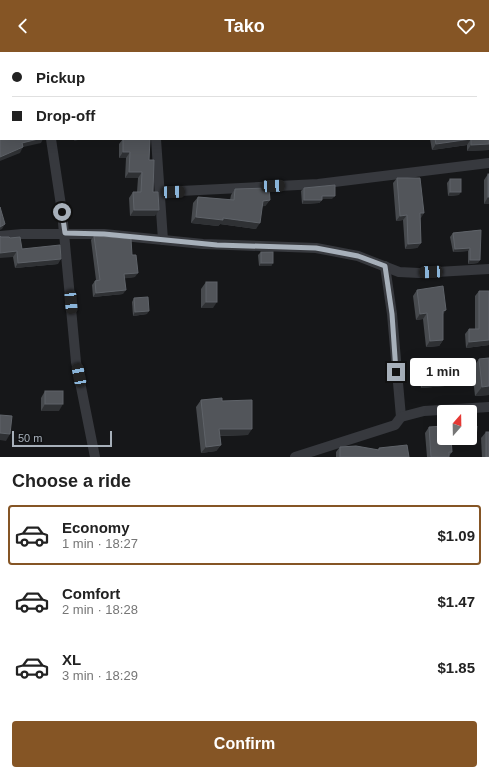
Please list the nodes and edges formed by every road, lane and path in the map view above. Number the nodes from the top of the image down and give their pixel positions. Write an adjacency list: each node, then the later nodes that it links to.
1 (51, 140): 5 (street)
2 (156, 140): 4 (street)
3 (489, 163): 4 (street)
4 (160, 192): 7 (street)
5 (65, 233): 6 (street); 7 (street); 12 (street)
6 (0, 236)
7 (163, 240): 8 (street)
8 (385, 266): 9 (street); 11 (street)
9 (489, 269)
10 (489, 407): 11 (street)
11 (402, 417): 13 (street)
12 (95, 457)
13 (295, 457)

